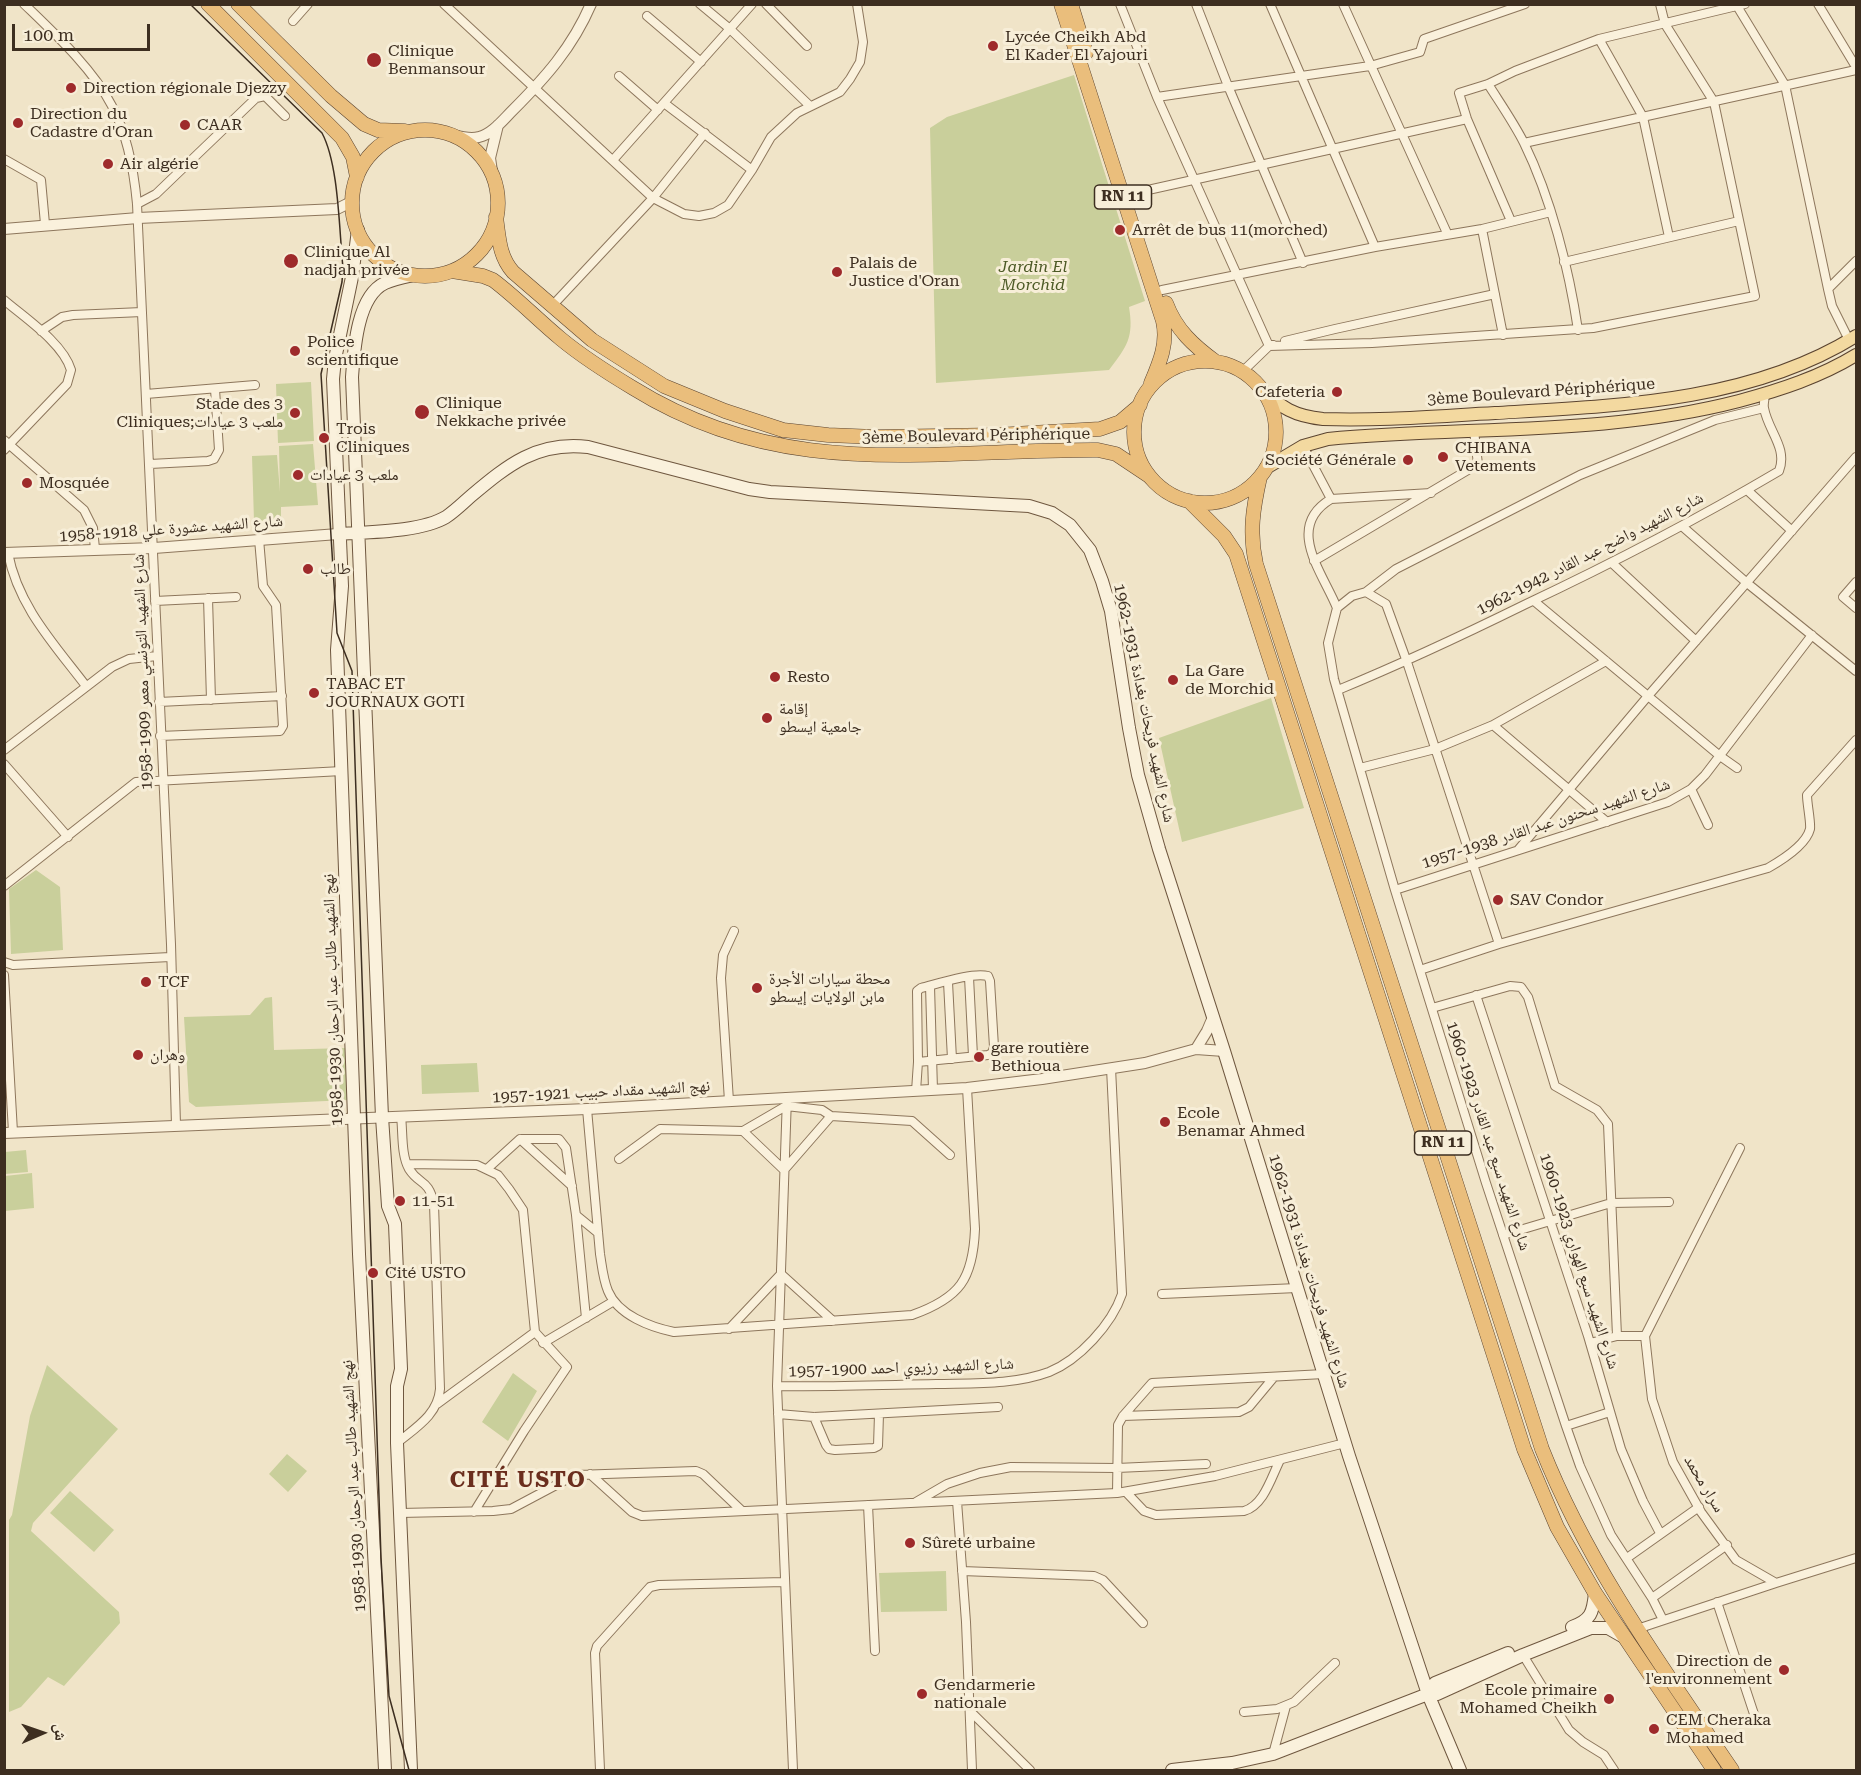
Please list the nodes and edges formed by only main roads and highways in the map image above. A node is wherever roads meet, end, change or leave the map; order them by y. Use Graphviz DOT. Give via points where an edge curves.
graph roads {
  1 [pos="208,4"];
  2 [pos="238,4"];
  3 [pos="1061,4"];
  4 [pos="1071,4"];
  5 [pos="422,130"];
  6 [pos="357,177"];
  7 [pos="496,218"];
  8 [pos="358,230"];
  9 [pos="452,271"];
  10 [pos="413,275"];
  11 [pos="1853,338"];
  12 [pos="1857,355"];
  13 [pos="1216,362"];
  14 [pos="1261,389"];
  15 [pos="1148,390"];
  16 [pos="1140,405"];
  17 [pos="1263,473"];
  18 [pos="1149,476"];
  19 [pos="1189,501"];
  20 [pos="358,533"];
  21 [pos="338,534"];
  22 [pos="1595,1593"];
  23 [pos="1622,1636"];
  24 [pos="1521,1652"];
  25 [pos="1428,1694"];
  26 [pos="385,1770"];
  27 [pos="411,1770"];
  28 [pos="1172,1770"];
  29 [pos="1460,1770"];
  30 [pos="1714,1770"];
  31 [pos="1732,1770"];
  1 -- 6 [label="highway" via="342,138 353,157"];
  2 -- 5 [label="highway" via="364,124 378,130"];
  3 -- 15 [label="highway, RN 11" via="1163,321 1164,350"];
  4 -- 13 [label="highway, RN 11" via="1173,321"];
  5 -- 6 [label="highway" via="405,133 376,149"];
  5 -- 7 [label="highway" via="460,139 480,155 493,178"];
  6 -- 8 [label="highway" via="352,201"];
  7 -- 9 [label="highway" via="476,255"];
  7 -- 16 [label="highway, 3ème Boulevard Périphérique" via="505,262 592,340 664,386 783,430 876,437 1100,429 1119,422"];
  8 -- 10 [label="highway" via="374,255"];
  8 -- 21 [label="main road, نهج الشهيد طالب عبد الرحمان 1930-1958" via="333,379"];
  9 -- 10 [label="highway"];
  9 -- 18 [label="highway, 3ème Boulevard Périphérique" via="493,280 561,339 635,390 699,421 754,440 818,452 876,456 1098,450 1116,454"];
  10 -- 20 [label="main road" via="384,283 375,290 357,332 352,377"];
  11 -- 14 [label="main road, 3ème Boulevard Périphérique" via="1809,361 1748,382 1664,400 1606,407 1323,420 1297,415"];
  12 -- 17 [label="main road, 3ème Boulevard Périphérique" via="1789,387 1716,407 1629,422 1342,437 1303,446"];
  13 -- 14 [label="highway" via="1242,372"];
  13 -- 15 [label="highway" via="1176,367"];
  14 -- 17 [label="highway" via="1276,428 1274,448"];
  15 -- 16 [label="highway"];
  16 -- 18 [label="highway" via="1134,436"];
  17 -- 19 [label="highway" via="1233,498 1211,503"];
  17 -- 31 [label="highway, RN 11" via="1251,527 1256,564 1542,1449 1572,1518 1637,1629"];
  18 -- 19 [label="highway" via="1167,492"];
  19 -- 22 [label="highway, RN 11" via="1236,554 1524,1449 1557,1527"];
  20 -- 21 [label="main road, شارع الشهيد فريحات بغدادة 1931-1962"];
  20 -- 25 [label="main road, شارع الشهيد فريحات بغدادة 1931-1962" via="427,525 446,517 520,458 572,445 731,486 770,492 1029,506 1052,513 1070,525 1090,550 1102,581 1111,611 1143,794 1159,849"];
  20 -- 27 [label="main road" via="382,1117 388,1206 395,1224 401,1369 397,1386 397,1443"];
  21 -- 26 [label="main road, نهج الشهيد طالب عبد الرحمان 1930-1958" via="342,599 337,650 353,1118"];
  22 -- 23 [label="highway, RN 11"];
  22 -- 24 [label="main road" via="1593,1610 1584,1623"];
  23 -- 24 [label="main road" via="1608,1628 1591,1628"];
  23 -- 30 [label="highway, RN 11"];
  24 -- 25 [label="main road" via="1435,1683"];
  25 -- 28 [label="main road" via="1273,1754"];
  25 -- 29 [label="main road, شارع الشهيد فريحات بغدادة 1931-1962"];
}
